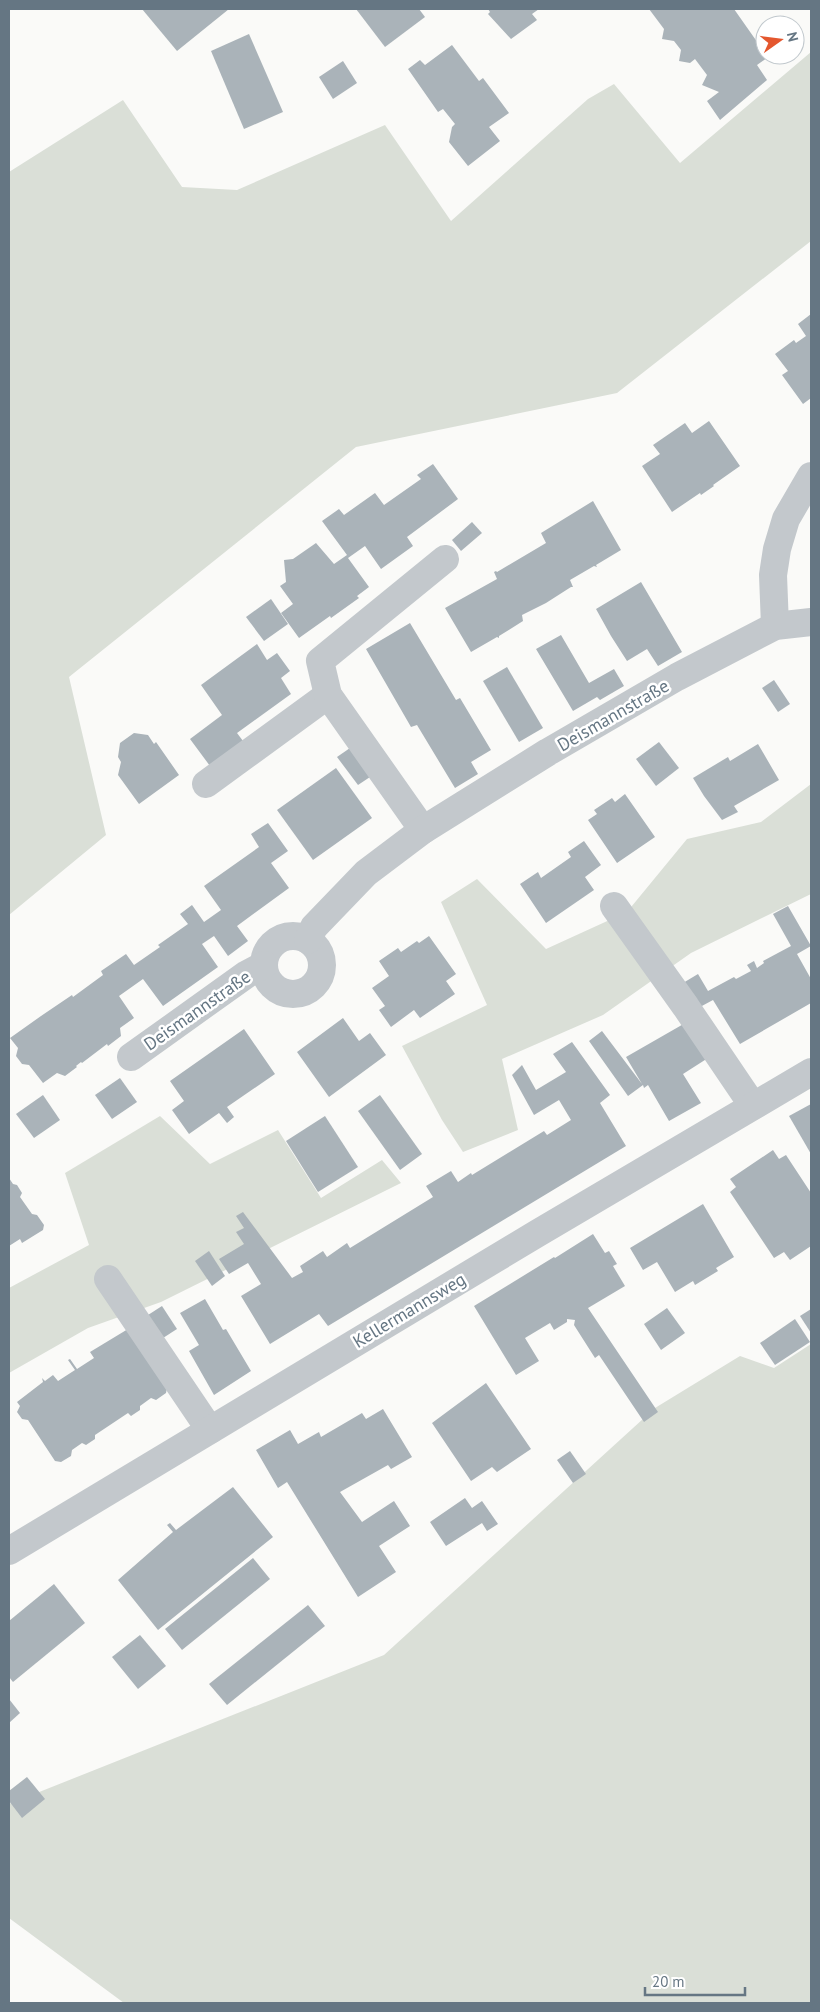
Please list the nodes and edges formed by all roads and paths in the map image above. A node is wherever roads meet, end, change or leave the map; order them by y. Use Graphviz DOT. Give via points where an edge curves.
graph roads {
  1 [pos="811,476"];
  2 [pos="445,558"];
  3 [pos="811,622"];
  4 [pos="775,626"];
  5 [pos="328,695"];
  6 [pos="206,784"];
  7 [pos="423,830"];
  8 [pos="614,906"];
  9 [pos="308,940"];
  10 [pos="264,965"];
  11 [pos="131,1057"];
  12 [pos="811,1072"];
  13 [pos="753,1106"];
  14 [pos="108,1279"];
  15 [pos="210,1430"];
  16 [pos="9,1551"];
  1 -- 4 [label="street" via="786,519 777,549 773,575"];
  2 -- 5 [label="street" via="320,661"];
  3 -- 4 [label="street, Deismannstraße"];
  4 -- 7 [label="street, Deismannstraße" via="677,677"];
  5 -- 6 [label="street"];
  5 -- 7 [label="street"];
  7 -- 9 [label="street, Deismannstraße" via="366,873 314,927"];
  8 -- 13 [label="street"];
  9 -- 10 [label="street, Deismannstraße" via="293,936 279,940 268,950"];
  9 -- 10 [label="street, Deismannstraße" via="318,950 322,965 318,980 308,990 293,994 278,990 268,980"];
  10 -- 11 [label="street, Deismannstraße"];
  12 -- 13 [label="street, Kellermannsweg"];
  13 -- 15 [label="street, Kellermannsweg"];
  14 -- 15 [label="street"];
  15 -- 16 [label="street, Kellermannsweg"];
}
